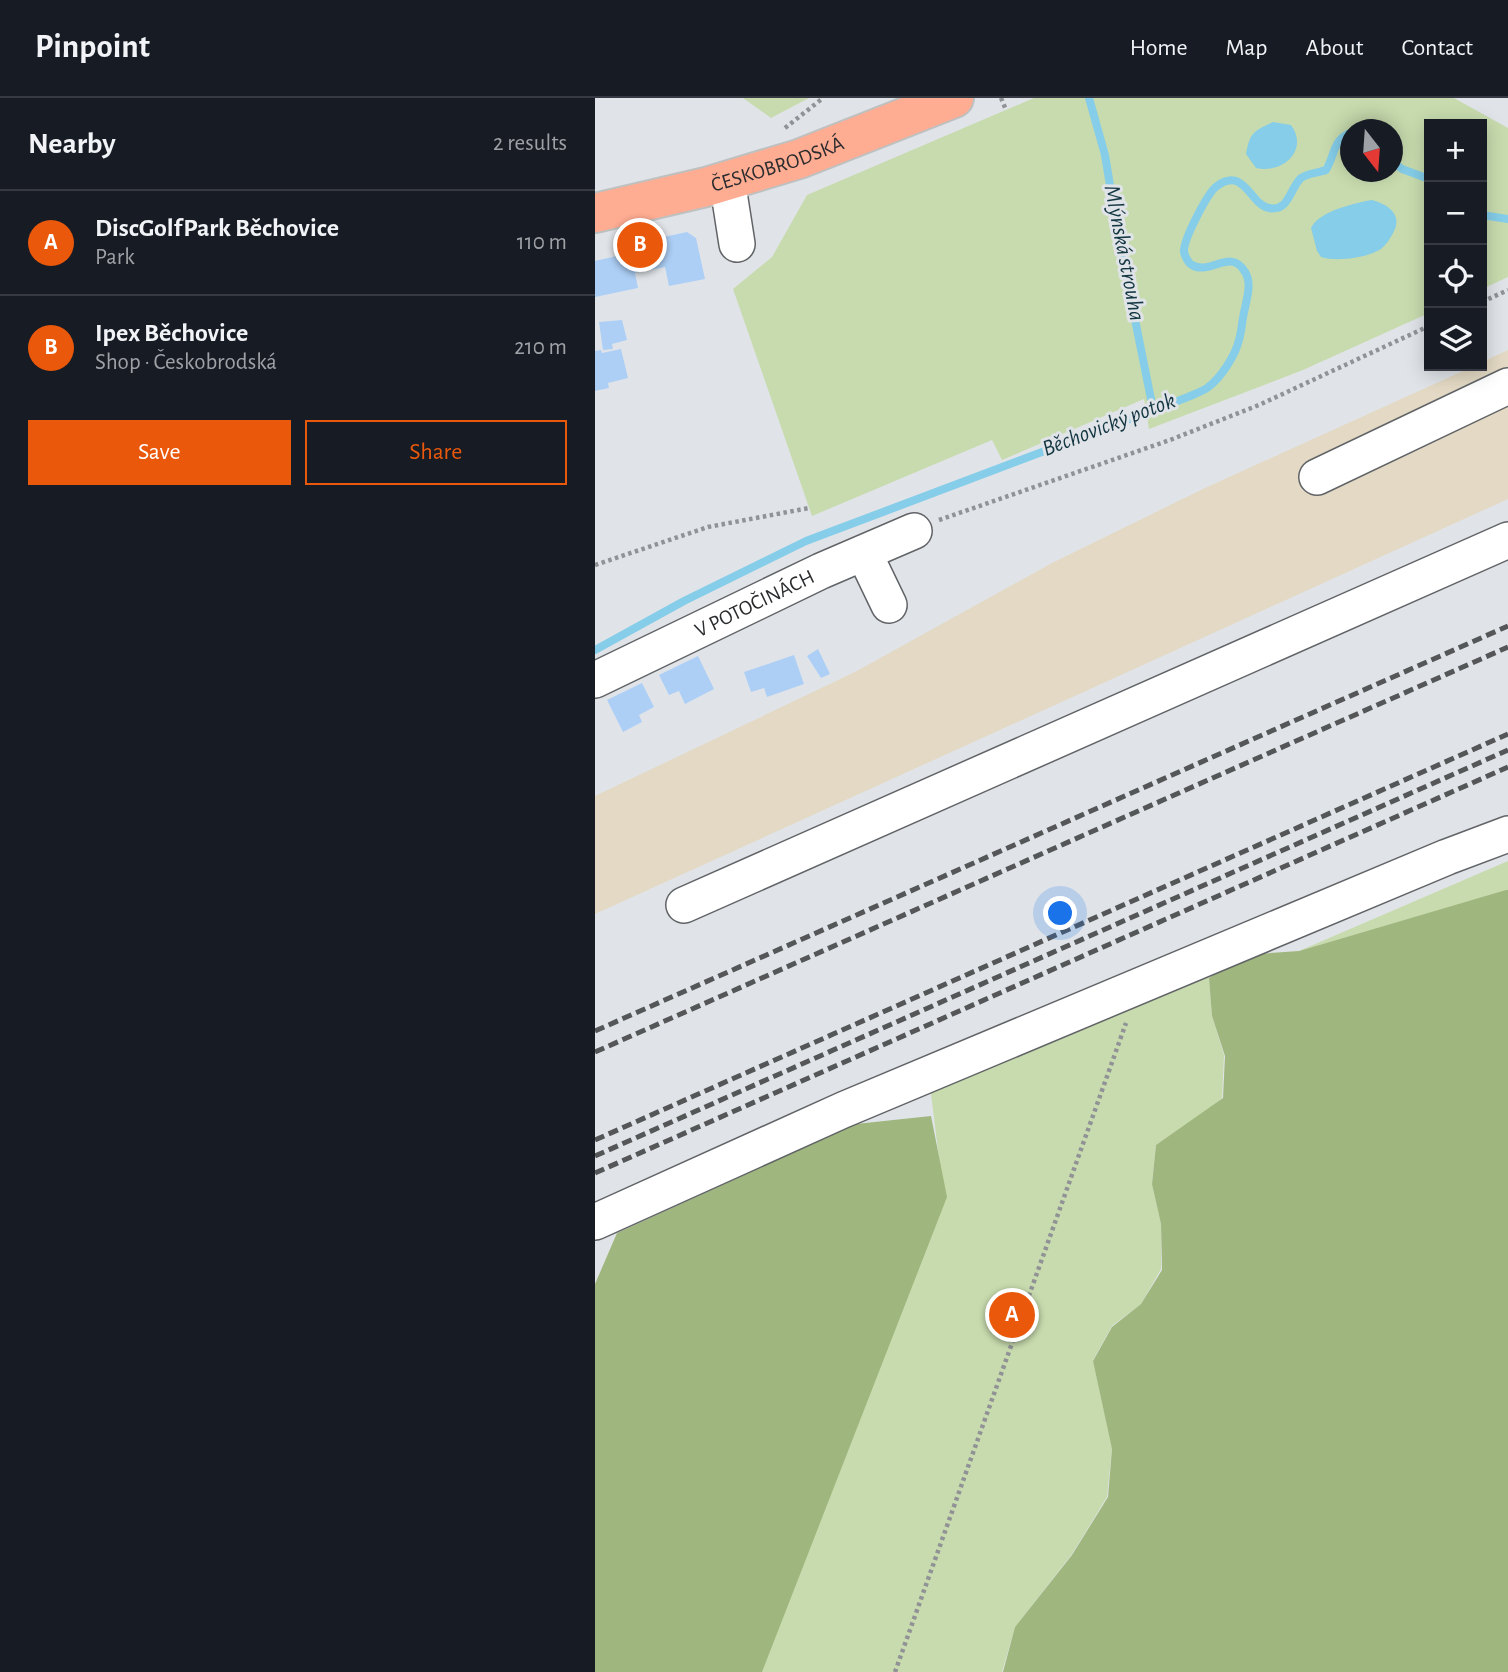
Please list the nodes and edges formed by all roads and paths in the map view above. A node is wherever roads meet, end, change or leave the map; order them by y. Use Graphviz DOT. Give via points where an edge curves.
graph roads {
  1 [pos="823,98"];
  2 [pos="954,98"];
  3 [pos="1001,98"];
  4 [pos="812,105"];
  5 [pos="1006,110"];
  6 [pos="727,180"];
  7 [pos="595,214"];
  8 [pos="737,244"];
  9 [pos="1508,290"];
  10 [pos="1487,300"];
  11 [pos="1424,328"];
  12 [pos="1508,386"];
  13 [pos="1317,477"];
  14 [pos="809,508"];
  15 [pos="915,531"];
  16 [pos="1508,540"];
  17 [pos="864,553"];
  18 [pos="595,565"];
  19 [pos="889,605"];
  20 [pos="595,680"];
  21 [pos="1508,834"];
  22 [pos="684,905"];
  23 [pos="1135,988"];
  24 [pos="595,1222"];
  25 [pos="895,1672"];
  1 -- 4 [label="path"];
  2 -- 6 [label="main road, ČESKOBRODSKÁ" via="799,159"];
  3 -- 5 [label="path"];
  6 -- 7 [label="main road, ČESKOBRODSKÁ"];
  6 -- 8 [label="street"];
  9 -- 10 [label="path"];
  11 -- 15 [label="path" via="1259,405"];
  12 -- 13 [label="street"];
  14 -- 18 [label="path" via="708,527"];
  15 -- 17 [label="street, V POTOČINÁCH"];
  16 -- 22 [label="street"];
  17 -- 19 [label="street"];
  17 -- 20 [label="street, V POTOČINÁCH"];
  21 -- 23 [label="street"];
  23 -- 24 [label="street" via="843,1110"];
  23 -- 25 [label="path"];
}
